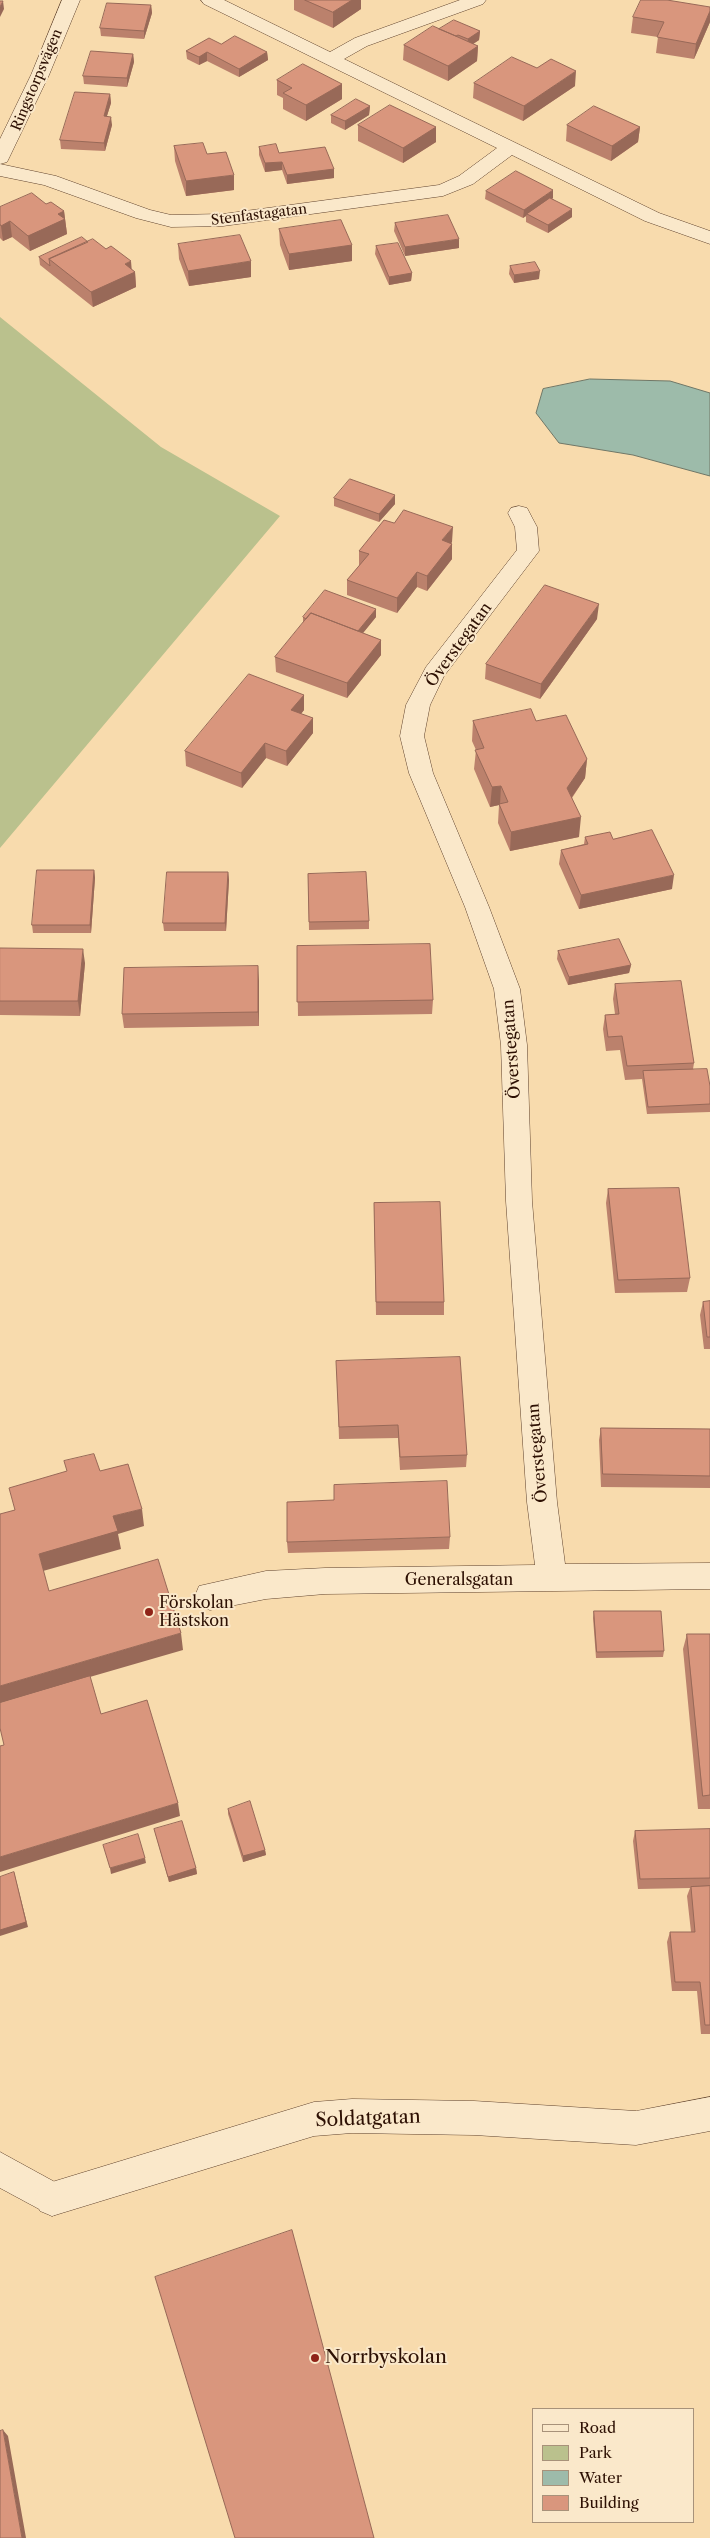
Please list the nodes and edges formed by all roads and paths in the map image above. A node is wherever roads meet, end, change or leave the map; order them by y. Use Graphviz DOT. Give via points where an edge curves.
graph roads {
  1 [pos="71,0"];
  2 [pos="210,0"];
  3 [pos="477,0"];
  4 [pos="330,59"];
  5 [pos="511,147"];
  6 [pos="0,158"];
  7 [pos="0,170"];
  8 [pos="710,238"];
  9 [pos="518,513"];
  10 [pos="710,1576"];
  11 [pos="552,1579"];
  12 [pos="210,1596"];
  13 [pos="710,2114"];
  14 [pos="0,2169"];
  1 -- 6 [label="street, Ringstorpsvägen" via="32,93"];
  2 -- 4 [label="street"];
  3 -- 4 [label="street" via="361,42"];
  4 -- 5 [label="street"];
  5 -- 7 [label="street, Stenfastagatan" via="466,180 443,190 194,222 171,221 143,214 49,180"];
  5 -- 8 [label="street" via="652,217"];
  9 -- 11 [label="street, Överstegatan" via="526,527 528,551 434,673 418,705 412,736 421,773 507,989 514,1045 519,1201 540,1473"];
  10 -- 11 [label="street, Generalsgatan"];
  11 -- 12 [label="street, Generalsgatan" via="325,1581 266,1585"];
  13 -- 14 [label="street, Soldatgatan" via="636,2128 474,2118 352,2116 314,2119 52,2199"];
}
